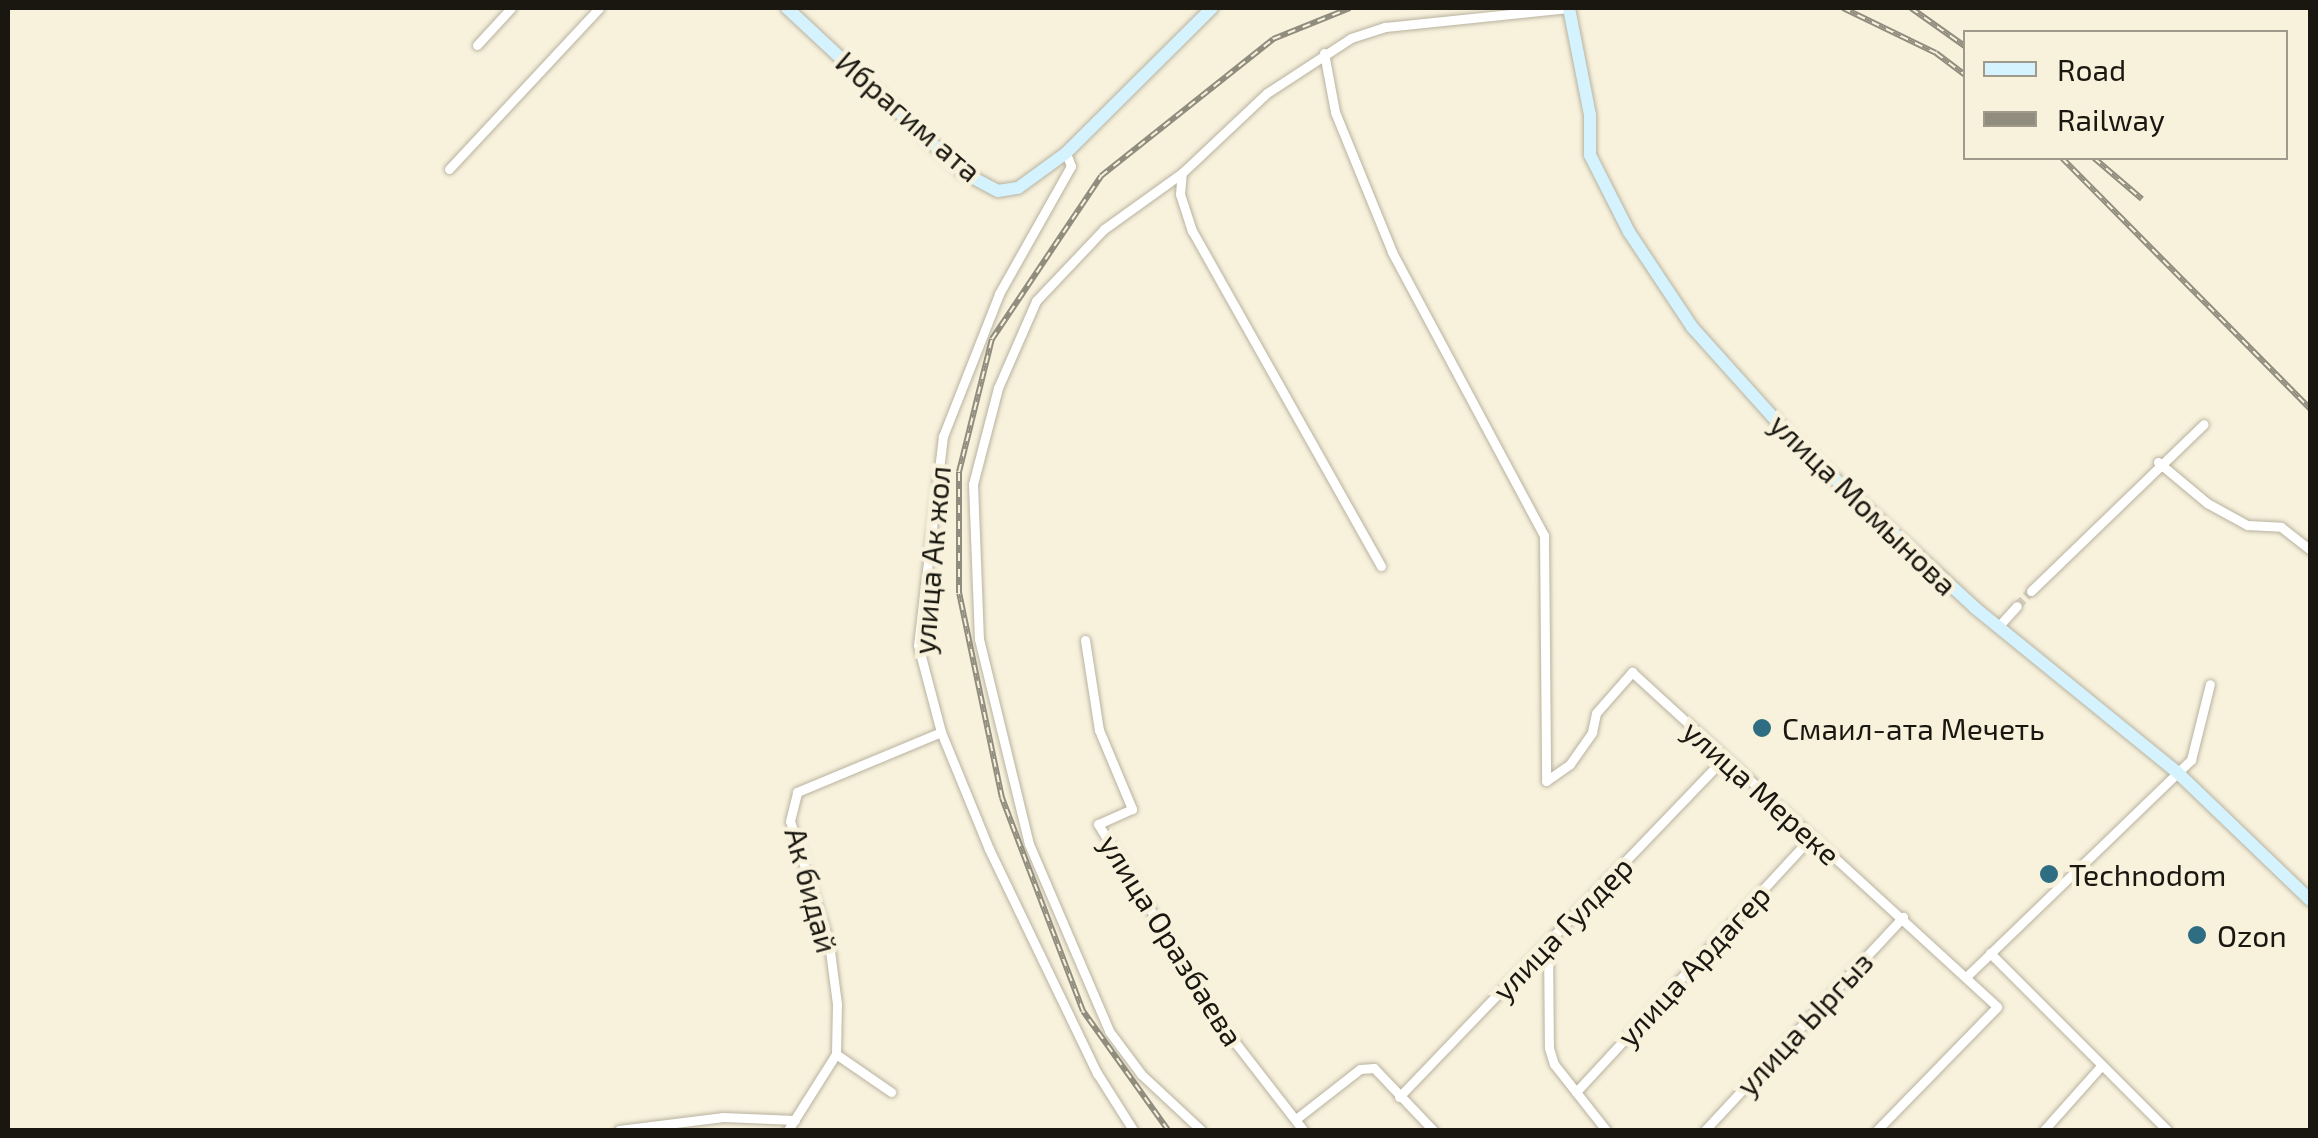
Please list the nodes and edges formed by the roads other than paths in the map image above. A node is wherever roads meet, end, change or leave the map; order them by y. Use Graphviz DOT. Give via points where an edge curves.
graph roads {
  1 [pos="511,8"];
  2 [pos="599,8"];
  3 [pos="787,8"];
  4 [pos="1212,8"];
  5 [pos="1569,8"];
  6 [pos="477,45"];
  7 [pos="1324,53"];
  8 [pos="1066,153"];
  9 [pos="449,169"];
  10 [pos="1182,173"];
  11 [pos="2204,424"];
  12 [pos="2158,462"];
  13 [pos="2310,550"];
  14 [pos="1382,566"];
  15 [pos="2031,591"];
  16 [pos="2017,606"];
  17 [pos="1998,627"];
  18 [pos="1085,640"];
  19 [pos="2210,684"];
  20 [pos="941,732"];
  21 [pos="1724,758"];
  22 [pos="2177,772"];
  23 [pos="1810,838"];
  24 [pos="2310,900"];
  25 [pos="1903,917"];
  26 [pos="1548,942"];
  27 [pos="1990,953"];
  28 [pos="1966,977"];
  29 [pos="836,1054"];
  30 [pos="2102,1065"];
  31 [pos="890,1092"];
  32 [pos="1576,1092"];
  33 [pos="1398,1097"];
  34 [pos="1296,1119"];
  35 [pos="795,1120"];
  36 [pos="620,1130"];
  37 [pos="788,1130"];
  38 [pos="1133,1130"];
  39 [pos="1201,1130"];
  40 [pos="1304,1130"];
  41 [pos="1433,1130"];
  42 [pos="1606,1130"];
  43 [pos="1706,1130"];
  44 [pos="1877,1130"];
  45 [pos="2044,1130"];
  46 [pos="2168,1130"];
  1 -- 6 [label="street"];
  2 -- 9 [label="street"];
  3 -- 8 [label="main road, Ибрагим ата" via="998,191 1018,188"];
  4 -- 8 [label="main road, Ибрагим ата"];
  5 -- 7 [label="street" via="1385,27"];
  5 -- 17 [label="main road, улица Момынова" via="1588,97 1590,155 1629,232 1692,326 1798,446"];
  7 -- 10 [label="street" via="1267,93"];
  7 -- 21 [label="street, улица Мереке" via="1335,112 1392,252 1544,536 1546,782 1570,764 1592,732 1596,713 1632,672"];
  8 -- 20 [label="street, улица Ак жол" via="1071,166 999,294 943,436 918,645"];
  10 -- 14 [label="street" via="1180,194 1192,231"];
  10 -- 39 [label="street" via="1104,229 1036,300 998,388 974,484 980,639 1029,844 1110,1031 1142,1074"];
  11 -- 12 [label="street"];
  12 -- 13 [label="street" via="2207,502 2247,525 2281,528"];
  12 -- 15 [label="street"];
  16 -- 17 [label="street"];
  17 -- 22 [label="main road, улица Момынова"];
  18 -- 34 [label="street, улица Оразбаева" via="1099,730 1132,809 1098,824 1216,1019"];
  19 -- 22 [label="street" via="2198,748"];
  20 -- 29 [label="street, Ак бидай" via="809,784 792,804 794,837 829,943"];
  20 -- 38 [label="street, улица Ак жол" via="1023,921"];
  21 -- 23 [label="street, улица Мереке"];
  21 -- 26 [label="street, улица Гулдер"];
  22 -- 24 [label="main road, улица Момынова"];
  22 -- 27 [label="street"];
  23 -- 25 [label="street, улица Мереке"];
  23 -- 32 [label="street, улица Ардагер"];
  25 -- 28 [label="street, улица Мереке"];
  25 -- 43 [label="street, улица Ыргыз"];
  26 -- 32 [label="street" via="1549,1048"];
  26 -- 33 [label="street, улица Гулдер"];
  27 -- 28 [label="street"];
  27 -- 30 [label="street"];
  28 -- 44 [label="street, улица Мереке" via="1998,1006"];
  29 -- 31 [label="street"];
  29 -- 35 [label="street"];
  30 -- 45 [label="street"];
  30 -- 46 [label="street"];
  32 -- 42 [label="street"];
  33 -- 34 [label="street" via="1374,1068 1360,1069"];
  33 -- 41 [label="street"];
  34 -- 40 [label="street, улица Оразбаева"];
  35 -- 36 [label="street" via="723,1117"];
  35 -- 37 [label="street"];
}
